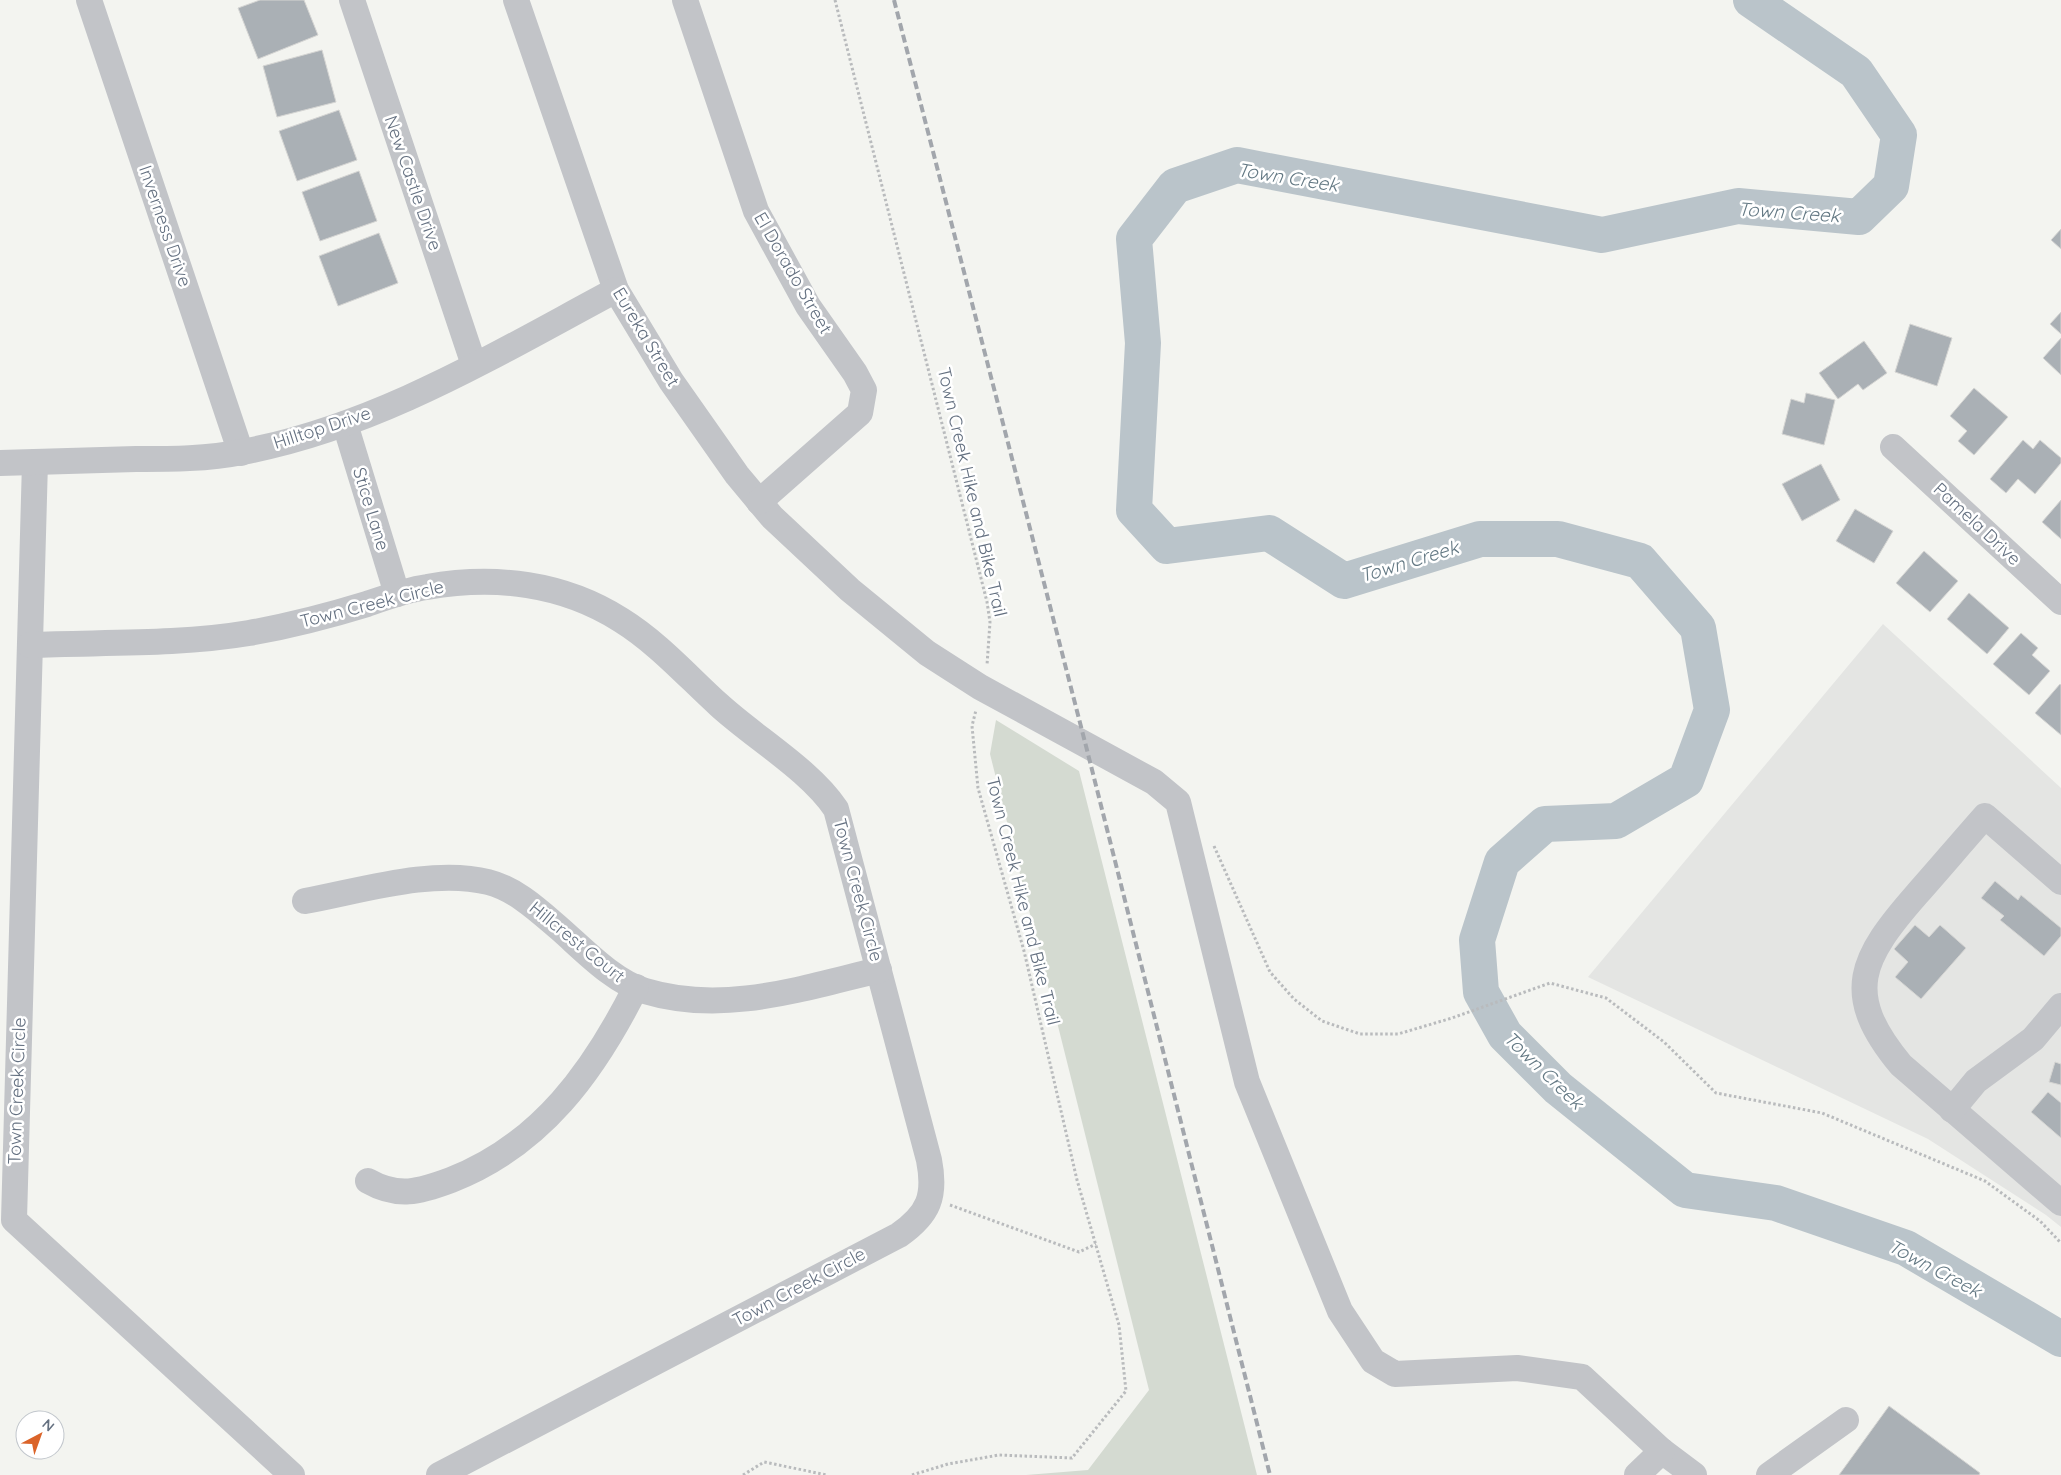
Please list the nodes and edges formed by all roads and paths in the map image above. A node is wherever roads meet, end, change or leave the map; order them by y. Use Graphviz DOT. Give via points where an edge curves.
graph roads {
  1 [pos="89,0"];
  2 [pos="352,0"];
  3 [pos="516,0"];
  4 [pos="685,0"];
  5 [pos="835,0"];
  6 [pos="616,290"];
  7 [pos="474,365"];
  8 [pos="345,424"];
  9 [pos="1893,447"];
  10 [pos="241,453"];
  11 [pos="35,462"];
  12 [pos="0,463"];
  13 [pos="759,502"];
  14 [pos="397,594"];
  15 [pos="2061,602"];
  16 [pos="30,645"];
  17 [pos="980,687"];
  18 [pos="1214,845"];
  19 [pos="2061,882"];
  20 [pos="305,901"];
  21 [pos="879,970"];
  22 [pos="636,987"];
  23 [pos="2061,1006"];
  24 [pos="1952,1110"];
  25 [pos="368,1181"];
  26 [pos="931,1198"];
  27 [pos="2061,1203"];
  28 [pos="1096,1244"];
  29 [pos="2061,1244"];
  30 [pos="1846,1420"];
  31 [pos="1662,1451"];
  32 [pos="292,1475"];
  33 [pos="439,1475"];
  34 [pos="743,1475"];
  35 [pos="827,1475"];
  36 [pos="912,1475"];
  37 [pos="1637,1475"];
  38 [pos="1694,1475"];
  39 [pos="1769,1475"];
  1 -- 10 [label="street, Inverness Drive"];
  2 -- 7 [label="street, New Castle Drive"];
  3 -- 6 [label="street, Eureka Street"];
  4 -- 13 [label="street, El Dorado Street" via="756,211 808,306 864,390 860,413"];
  5 -- 17 [label="path, Town Creek Hike and Bike Trail" via="987,602 990,622 988,664"];
  6 -- 7 [label="street, Hilltop Drive"];
  6 -- 13 [label="street, Eureka Street" via="671,380"];
  7 -- 8 [label="street, Hilltop Drive" via="422,393"];
  8 -- 10 [label="street, Hilltop Drive"];
  8 -- 14 [label="street, Stice Lane"];
  9 -- 15 [label="street, Pamela Drive"];
  10 -- 11 [label="street, Hilltop Drive"];
  11 -- 12 [label="street, Hilltop Drive"];
  11 -- 16 [label="street, Town Creek Circle"];
  13 -- 17 [label="street, Eureka Street" via="878,613 927,653"];
  14 -- 16 [label="street, Town Creek Circle" via="247,633 161,641"];
  14 -- 21 [label="street, Town Creek Circle" via="458,582 526,583 588,602 649,640 720,706 829,798 842,826"];
  16 -- 32 [label="street, Town Creek Circle" via="14,1220"];
  17 -- 28 [label="path, Town Creek Hike and Bike Trail" via="972,726 978,788 1024,951 1077,1180"];
  17 -- 31 [label="street, Eureka Street" via="1154,782 1178,802 1247,1082 1340,1310 1373,1361 1395,1374 1517,1368 1582,1377"];
  18 -- 29 [label="path" via="1270,972 1294,999 1322,1021 1360,1034 1398,1034 1550,983 1606,998 1664,1042 1716,1092 1822,1113 1985,1181 2040,1221"];
  19 -- 24 [label="street" via="1985,816 1886,930 1874,949 1866,970 1870,1020 1884,1045 1901,1065"];
  20 -- 22 [label="street, Hillcrest Court" via="410,881 467,879 489,882 513,892 607,970"];
  21 -- 22 [label="street, Hillcrest Court" via="762,997 728,1001 688,1000"];
  21 -- 26 [label="street, Town Creek Circle" via="932,1176"];
  22 -- 25 [label="street" via="610,1037 583,1078 541,1125 519,1144 470,1173 415,1191 388,1191"];
  23 -- 24 [label="street" via="2033,1039 1976,1081"];
  24 -- 27 [label="street"];
  26 -- 28 [label="path" via="1079,1252"];
  26 -- 33 [label="street, Town Creek Circle" via="923,1214 899,1234"];
  28 -- 36 [label="path, Town Creek Hike and Bike Trail" via="1119,1325 1126,1391 1072,1458 999,1455 948,1464"];
  30 -- 39 [label="street"];
  31 -- 37 [label="street"];
  31 -- 38 [label="street, Eureka Street"];
  34 -- 35 [label="path" via="764,1462"];
}
